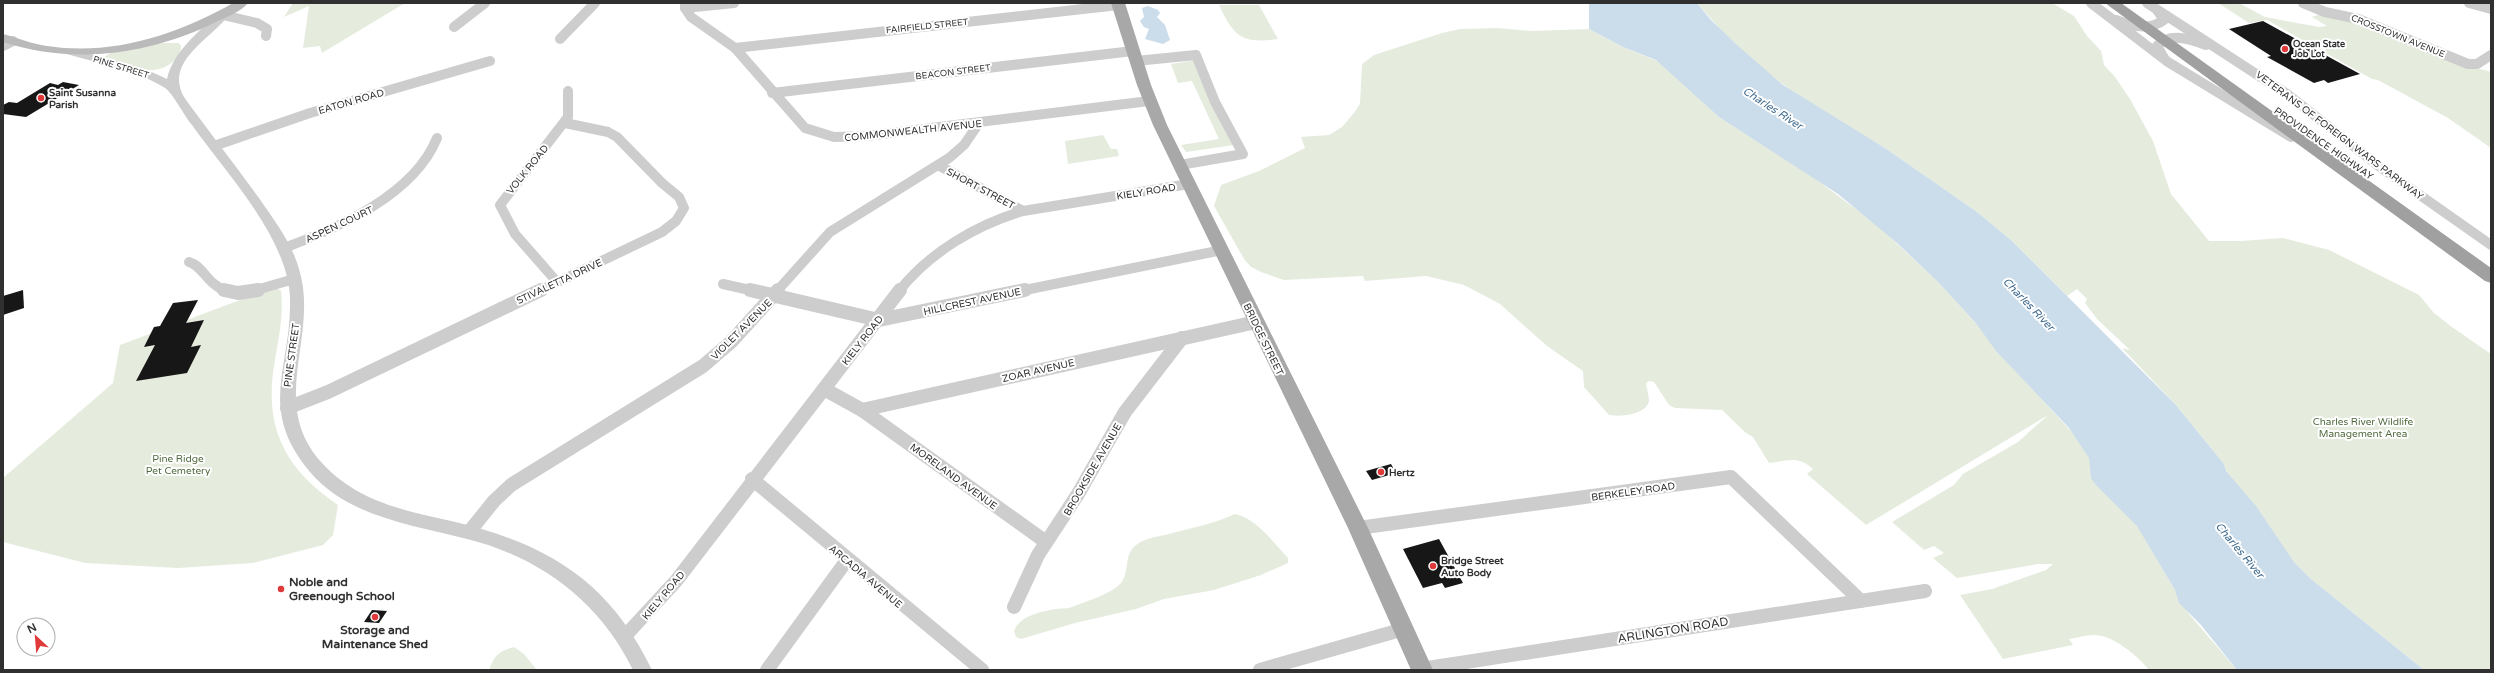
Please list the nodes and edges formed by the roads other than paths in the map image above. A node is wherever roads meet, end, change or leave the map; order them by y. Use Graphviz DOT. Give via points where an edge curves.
graph roads {
  1 [pos="242,3"];
  2 [pos="485,3"];
  3 [pos="595,3"];
  4 [pos="734,3"];
  5 [pos="2091,3"];
  6 [pos="2126,3"];
  7 [pos="2303,3"];
  8 [pos="2469,3"];
  9 [pos="1119,4"];
  10 [pos="2149,4"];
  11 [pos="685,6"];
  12 [pos="2106,7"];
  13 [pos="2491,9"];
  14 [pos="223,15"];
  15 [pos="2151,26"];
  16 [pos="454,27"];
  17 [pos="192,29"];
  18 [pos="266,36"];
  19 [pos="560,39"];
  20 [pos="2170,39"];
  21 [pos="6,42"];
  22 [pos="735,48"];
  23 [pos="68,51"];
  24 [pos="186,53"];
  25 [pos="2491,55"];
  26 [pos="1135,56"];
  27 [pos="2233,57"];
  28 [pos="490,61"];
  29 [pos="2168,62"];
  30 [pos="173,87"];
  31 [pos="568,91"];
  32 [pos="772,93"];
  33 [pos="1149,101"];
  34 [pos="565,123"];
  35 [pos="979,123"];
  36 [pos="437,138"];
  37 [pos="214,146"];
  38 [pos="2325,157"];
  39 [pos="938,165"];
  40 [pos="1180,165"];
  41 [pos="1189,184"];
  42 [pos="1023,211"];
  43 [pos="2491,245"];
  44 [pos="284,248"];
  45 [pos="1222,250"];
  46 [pos="2491,261"];
  47 [pos="189,262"];
  48 [pos="2491,277"];
  49 [pos="294,279"];
  50 [pos="557,282"];
  51 [pos="723,284"];
  52 [pos="773,296"];
  53 [pos="879,320"];
  54 [pos="1256,322"];
  55 [pos="1182,338"];
  56 [pos="824,389"];
  57 [pos="287,408"];
  58 [pos="862,410"];
  59 [pos="752,479"];
  60 [pos="1358,528"];
  61 [pos="469,532"];
  62 [pos="1046,542"];
  63 [pos="846,560"];
  64 [pos="1925,591"];
  65 [pos="1861,601"];
  66 [pos="1014,607"];
  67 [pos="1404,628"];
  68 [pos="625,636"];
  69 [pos="1422,669"];
  70 [pos="643,670"];
  71 [pos="767,670"];
  72 [pos="982,670"];
  73 [pos="1260,670"];
  1 -- 14 [label="main road"];
  2 -- 16 [label="street"];
  3 -- 19 [label="street"];
  4 -- 11 [label="street"];
  5 -- 12 [label="street"];
  6 -- 15 [label="highway"];
  7 -- 25 [label="street, CROSSTOWN AVENUE" via="2325,12 2358,19 2468,64 2477,64"];
  8 -- 13 [label="street"];
  9 -- 22 [label="street, FAIRFIELD STREET"];
  9 -- 26 [label="main road, BRIDGE STREET"];
  10 -- 15 [label="street" via="2164,17 2164,20"];
  10 -- 27 [label="street, VETERANS OF FOREIGN WARS PARKWAY"];
  11 -- 22 [label="street, COMMONWEALTH AVENUE" via="691,17"];
  12 -- 15 [label="highway"];
  12 -- 29 [label="street"];
  14 -- 17 [label="main road"];
  14 -- 18 [label="street" via="261,24 267,29"];
  14 -- 24 [label="street"];
  15 -- 20 [label="highway"];
  17 -- 23 [label="main road" via="136,45"];
  17 -- 24 [label="street"];
  20 -- 27 [label="street" via="2201,43"];
  20 -- 29 [label="street" via="2159,42 2157,50"];
  20 -- 38 [label="highway, PROVIDENCE HIGHWAY"];
  20 -- 46 [label="highway, PROVIDENCE HIGHWAY"];
  21 -- 23 [label="main road"];
  22 -- 32 [label="street, COMMONWEALTH AVENUE"];
  23 -- 30 [label="street, PINE STREET" via="136,70"];
  24 -- 30 [label="street" via="174,76"];
  26 -- 32 [label="street, BEACON STREET"];
  26 -- 33 [label="main road, BRIDGE STREET"];
  26 -- 40 [label="street, BEACON STREET" via="1196,55 1215,102 1243,154"];
  27 -- 43 [label="street, VETERANS OF FOREIGN WARS PARKWAY" via="2287,94 2380,167"];
  28 -- 37 [label="street, EATON ROAD" via="310,113"];
  29 -- 38 [label="street"];
  30 -- 37 [label="street, PINE STREET"];
  31 -- 34 [label="street, VOLK ROAD" via="569,112"];
  32 -- 35 [label="street, COMMONWEALTH AVENUE" via="805,128 834,137 866,136"];
  33 -- 35 [label="street, COMMONWEALTH AVENUE"];
  33 -- 40 [label="main road, BRIDGE STREET"];
  34 -- 50 [label="street, VOLK ROAD" via="500,205 501,212 520,240"];
  34 -- 50 [label="street, STIVALETTA DRIVE" via="602,130 617,137 679,197 684,208 672,227"];
  35 -- 39 [label="street, VIOLET AVENUE" via="964,145"];
  36 -- 44 [label="street, ASPEN COURT" via="423,162 383,202 328,230"];
  37 -- 44 [label="street, PINE STREET"];
  38 -- 48 [label="highway, PROVIDENCE HIGHWAY"];
  39 -- 42 [label="street, SHORT STREET"];
  39 -- 52 [label="street, VIOLET AVENUE" via="830,232"];
  40 -- 41 [label="main road, BRIDGE STREET"];
  41 -- 42 [label="street, KIELY ROAD"];
  41 -- 45 [label="main road, BRIDGE STREET"];
  42 -- 53 [label="street, KIELY ROAD" via="985,224 926,263 905,284"];
  44 -- 49 [label="street, PINE STREET"];
  45 -- 53 [label="street, HILLCREST AVENUE"];
  45 -- 54 [label="main road, BRIDGE STREET"];
  47 -- 49 [label="street" via="199,266 209,281 226,292 246,292"];
  49 -- 57 [label="street, PINE STREET" via="296,320 287,373"];
  50 -- 57 [label="street, STIVALETTA DRIVE" via="328,392"];
  51 -- 52 [label="street, HILLCREST AVENUE"];
  52 -- 53 [label="street, HILLCREST AVENUE"];
  52 -- 61 [label="street, VIOLET AVENUE" via="718,354 686,377 511,485 494,501"];
  53 -- 56 [label="street, KIELY ROAD"];
  54 -- 55 [label="street, ZOAR AVENUE"];
  54 -- 60 [label="main road, BRIDGE STREET"];
  55 -- 58 [label="street, ZOAR AVENUE"];
  55 -- 62 [label="street, BROOKSIDE AVENUE" via="1125,412 1078,494"];
  56 -- 58 [label="street"];
  56 -- 59 [label="street, KIELY ROAD"];
  57 -- 61 [label="street, PINE STREET" via="293,431 306,454 322,474 343,490 365,504 390,514"];
  58 -- 62 [label="street, MORELAND AVENUE"];
  59 -- 63 [label="street, ARCADIA AVENUE"];
  59 -- 68 [label="street, KIELY ROAD" via="676,581"];
  60 -- 65 [label="street, BERKELEY ROAD" via="1731,477"];
  60 -- 67 [label="main road, BRIDGE STREET"];
  61 -- 68 [label="street, PINE STREET" via="523,550 566,575 604,607"];
  62 -- 66 [label="street, BROOKSIDE AVENUE"];
  63 -- 71 [label="street"];
  63 -- 72 [label="street, ARCADIA AVENUE"];
  64 -- 65 [label="street, ARLINGTON ROAD"];
  65 -- 69 [label="street, ARLINGTON ROAD"];
  67 -- 69 [label="main road, BRIDGE STREET"];
  67 -- 73 [label="street"];
  68 -- 70 [label="street, PINE STREET"];
}
